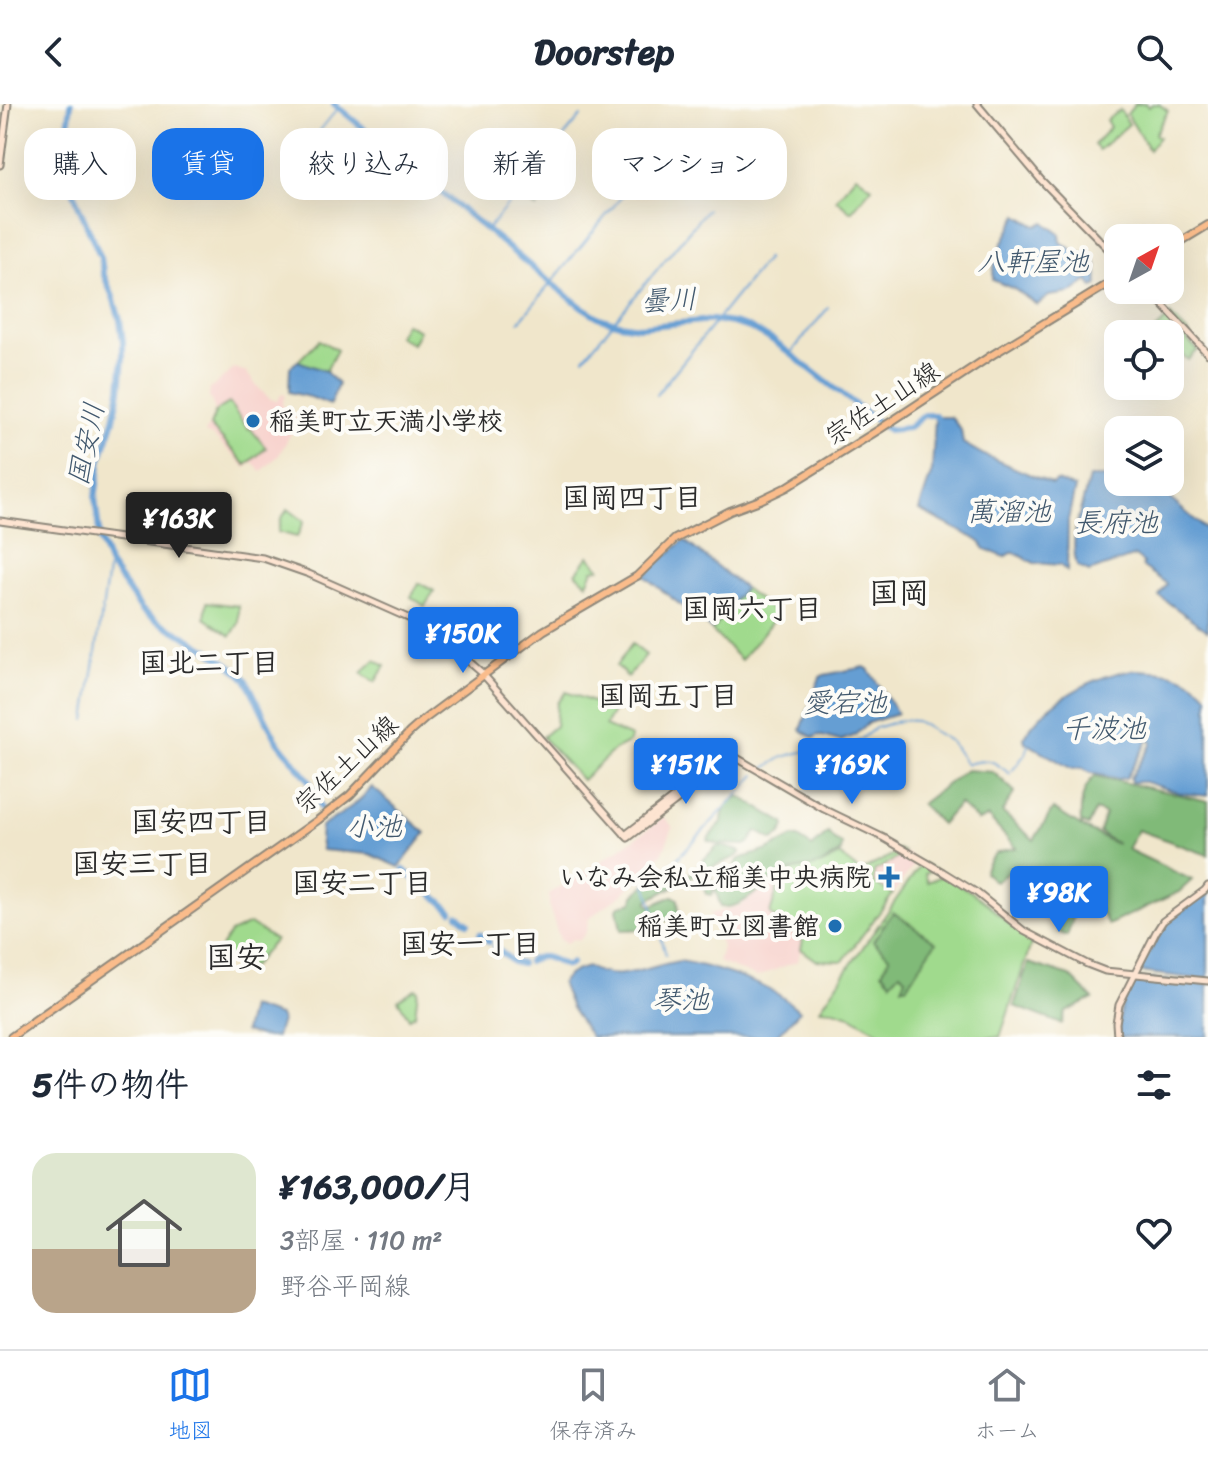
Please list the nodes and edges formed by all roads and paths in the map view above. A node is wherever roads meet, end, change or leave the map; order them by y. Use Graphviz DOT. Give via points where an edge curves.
graph roads {
  1 [pos="8,104"];
  2 [pos="977,104"];
  3 [pos="0,165"];
  4 [pos="1208,225"];
  5 [pos="1184,240"];
  6 [pos="1104,245"];
  7 [pos="1104,287"];
  8 [pos="1162,304"];
  9 [pos="1208,354"];
  10 [pos="0,521"];
  11 [pos="484,677"];
  12 [pos="1208,886"];
  13 [pos="1134,975"];
  14 [pos="1208,981"];
  15 [pos="11,1037"];
  16 [pos="1117,1037"];
  1 -- 3 [label="main road"];
  2 -- 6 [label="main road"];
  4 -- 5 [label="main road"];
  7 -- 11 [label="main road, 宗佐土山線" via="774,494 675,539 637,576 543,631"];
  8 -- 9 [label="main road"];
  10 -- 11 [label="main road" via="288,565 417,622"];
  11 -- 13 [label="main road" via="626,836 732,756 951,876 1034,937 1105,971"];
  11 -- 15 [label="main road, 宗佐土山線" via="426,718 318,820"];
  12 -- 13 [label="main road" via="1163,921"];
  13 -- 14 [label="main road"];
  13 -- 16 [label="main road" via="1119,1005"];
}
